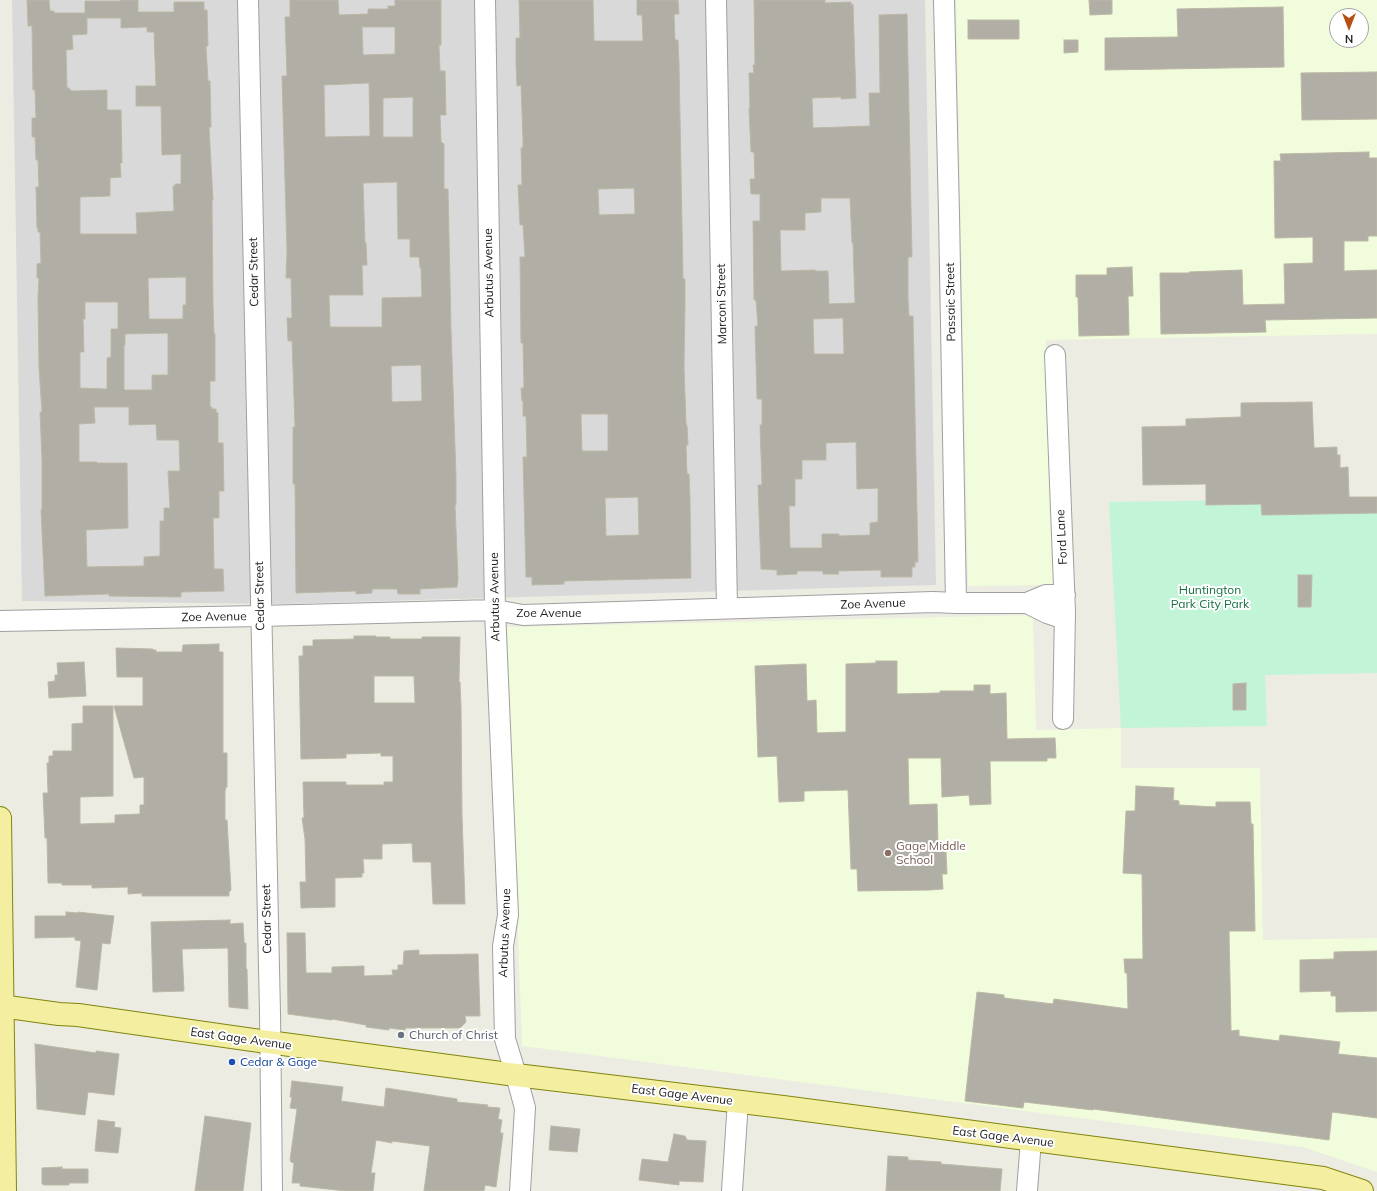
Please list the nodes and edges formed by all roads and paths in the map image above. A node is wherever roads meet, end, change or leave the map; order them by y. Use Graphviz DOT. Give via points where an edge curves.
graph roads {
  1 [pos="248,0"];
  2 [pos="484,0"];
  3 [pos="716,0"];
  4 [pos="944,0"];
  5 [pos="1055,355"];
  6 [pos="1065,595"];
  7 [pos="956,604"];
  8 [pos="1027,604"];
  9 [pos="727,608"];
  10 [pos="495,610"];
  11 [pos="260,616"];
  12 [pos="1065,619"];
  13 [pos="0,621"];
  14 [pos="1063,719"];
  15 [pos="0,818"];
  16 [pos="1,1006"];
  17 [pos="270,1042"];
  18 [pos="516,1075"];
  19 [pos="738,1101"];
  20 [pos="1031,1140"];
  21 [pos="1322,1184"];
  22 [pos="5,1191"];
  23 [pos="272,1191"];
  24 [pos="520,1191"];
  25 [pos="732,1191"];
  26 [pos="1027,1191"];
  27 [pos="1362,1191"];
  1 -- 11 [label="street, Cedar Street"];
  2 -- 10 [label="street, Arbutus Avenue"];
  3 -- 9 [label="street, Marconi Street"];
  4 -- 7 [label="street, Passaic Street"];
  5 -- 6 [label="street, Ford Lane"];
  6 -- 8 [label="street, Zoe Avenue" via="1046,596"];
  6 -- 12 [label="street, Ford Lane"];
  7 -- 8 [label="street, Zoe Avenue"];
  7 -- 9 [label="street, Zoe Avenue" via="933,602"];
  8 -- 12 [label="street, Zoe Avenue"];
  9 -- 10 [label="street, Zoe Avenue" via="522,615"];
  10 -- 11 [label="street, Zoe Avenue"];
  10 -- 18 [label="street, Arbutus Avenue" via="508,915 503,946 505,1039"];
  11 -- 13 [label="street, Zoe Avenue"];
  11 -- 17 [label="street, Cedar Street"];
  12 -- 14 [label="street, Ford Lane"];
  15 -- 16 [label="main road"];
  16 -- 17 [label="main road, East Gage Avenue"];
  16 -- 22 [label="main road"];
  17 -- 18 [label="main road, East Gage Avenue"];
  17 -- 23 [label="street, Cedar Street"];
  18 -- 19 [label="main road, East Gage Avenue"];
  18 -- 24 [label="street, Arbutus Avenue" via="525,1108"];
  19 -- 20 [label="main road, East Gage Avenue"];
  19 -- 25 [label="street"];
  20 -- 21 [label="main road, East Gage Avenue"];
  20 -- 26 [label="street"];
  21 -- 27 [label="main road, East Gage Avenue"];
}
